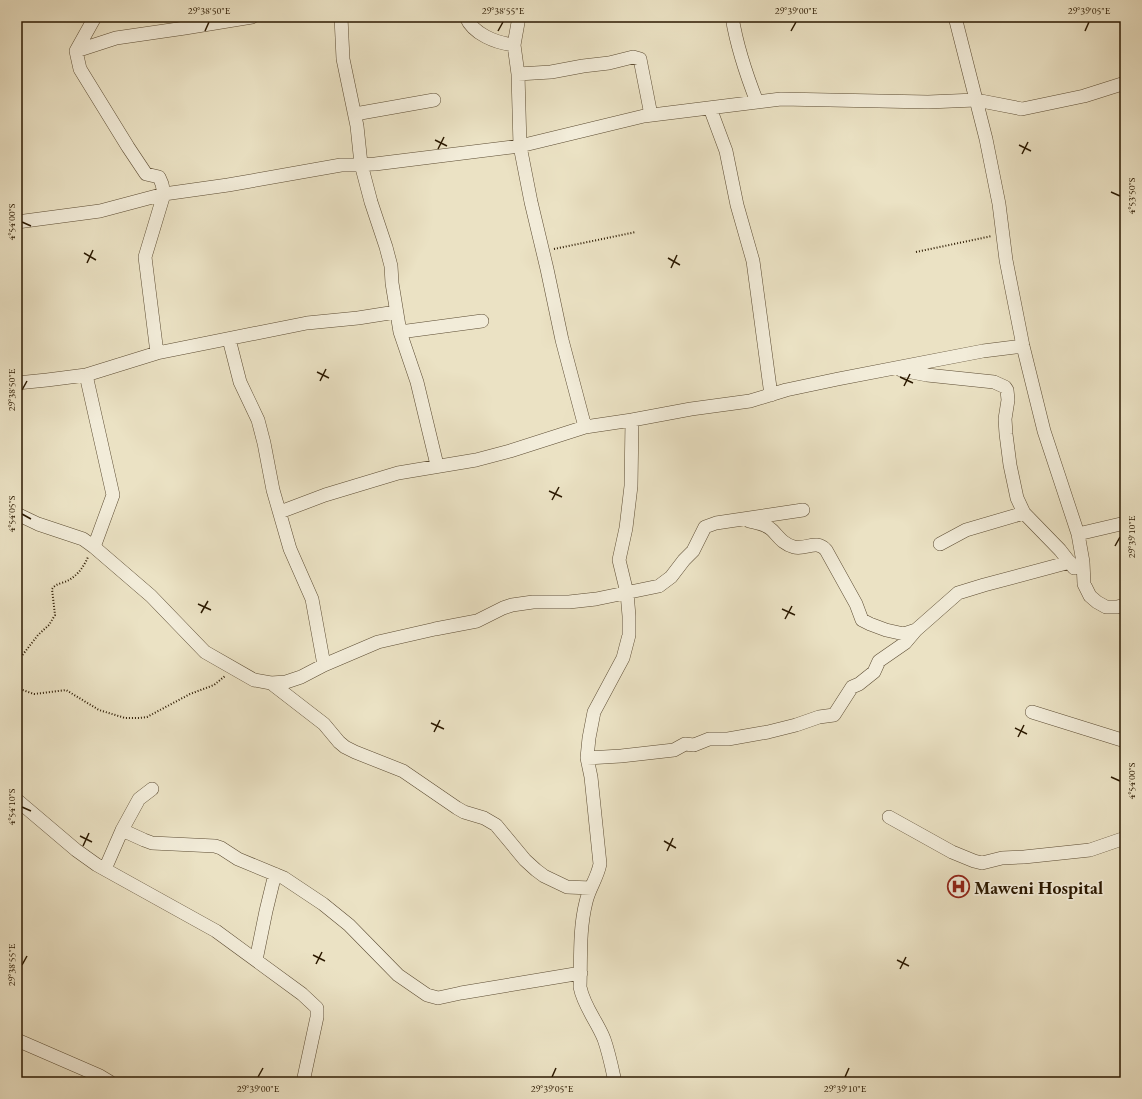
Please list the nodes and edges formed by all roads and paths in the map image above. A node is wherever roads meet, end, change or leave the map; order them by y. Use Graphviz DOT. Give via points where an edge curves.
graph roads {
  1 [pos="95,17"];
  2 [pos="252,17"];
  3 [pos="341,17"];
  4 [pos="466,17"];
  5 [pos="519,17"];
  6 [pos="732,17"];
  7 [pos="955,17"];
  8 [pos="514,45"];
  9 [pos="76,51"];
  10 [pos="518,74"];
  11 [pos="1125,83"];
  12 [pos="434,100"];
  13 [pos="976,100"];
  14 [pos="757,102"];
  15 [pos="710,108"];
  16 [pos="355,114"];
  17 [pos="651,115"];
  18 [pos="520,146"];
  19 [pos="361,164"];
  20 [pos="164,194"];
  21 [pos="17,222"];
  22 [pos="636,232"];
  23 [pos="1003,235"];
  24 [pos="543,251"];
  25 [pos="916,252"];
  26 [pos="396,312"];
  27 [pos="482,321"];
  28 [pos="400,332"];
  29 [pos="230,339"];
  30 [pos="1023,346"];
  31 [pos="157,353"];
  32 [pos="894,368"];
  33 [pos="86,375"];
  34 [pos="17,383"];
  35 [pos="771,395"];
  36 [pos="632,420"];
  37 [pos="585,427"];
  38 [pos="437,465"];
  39 [pos="803,510"];
  40 [pos="280,512"];
  41 [pos="17,514"];
  42 [pos="1024,514"];
  43 [pos="744,519"];
  44 [pos="1125,523"];
  45 [pos="1078,534"];
  46 [pos="940,544"];
  47 [pos="94,546"];
  48 [pos="1070,562"];
  49 [pos="1084,584"];
  50 [pos="626,593"];
  51 [pos="1125,605"];
  52 [pos="916,630"];
  53 [pos="17,662"];
  54 [pos="324,665"];
  55 [pos="233,668"];
  56 [pos="271,683"];
  57 [pos="17,688"];
  58 [pos="1032,712"];
  59 [pos="1125,741"];
  60 [pos="587,758"];
  61 [pos="152,789"];
  62 [pos="17,800"];
  63 [pos="889,817"];
  64 [pos="122,830"];
  65 [pos="1125,838"];
  66 [pos="106,869"];
  67 [pos="275,874"];
  68 [pos="591,888"];
  69 [pos="256,960"];
  70 [pos="580,973"];
  71 [pos="17,1040"];
  72 [pos="110,1082"];
  73 [pos="303,1082"];
  74 [pos="615,1082"];
  1 -- 9 [label="street"];
  2 -- 9 [label="street" via="116,38"];
  3 -- 16 [label="street" via="343,59"];
  4 -- 8 [label="street" via="470,26 480,33"];
  5 -- 8 [label="street"];
  6 -- 14 [label="street" via="736,42"];
  7 -- 13 [label="street"];
  8 -- 10 [label="street"];
  9 -- 20 [label="street" via="80,69 128,147 146,174 159,177"];
  10 -- 17 [label="street" via="552,72 636,57 640,59"];
  10 -- 18 [label="street"];
  11 -- 13 [label="street" via="1084,96 1022,109"];
  12 -- 16 [label="street"];
  13 -- 14 [label="street" via="928,102 782,99"];
  13 -- 23 [label="street" via="986,139"];
  14 -- 15 [label="street"];
  15 -- 17 [label="street"];
  15 -- 35 [label="street" via="726,151 737,205 753,261"];
  16 -- 19 [label="street"];
  17 -- 18 [label="street"];
  18 -- 19 [label="street"];
  18 -- 24 [label="street"];
  19 -- 20 [label="street" via="341,165"];
  19 -- 26 [label="street" via="391,266"];
  20 -- 21 [label="street" via="100,211"];
  20 -- 31 [label="street" via="145,257"];
  22 -- 24 [label="path"];
  23 -- 25 [label="path"];
  23 -- 30 [label="street"];
  24 -- 37 [label="street" via="562,340"];
  26 -- 28 [label="street"];
  26 -- 29 [label="street" via="307,323"];
  27 -- 28 [label="street"];
  28 -- 38 [label="street" via="417,382"];
  29 -- 31 [label="street"];
  29 -- 40 [label="street" via="240,382 258,420"];
  30 -- 32 [label="street"];
  30 -- 45 [label="street" via="1044,431"];
  31 -- 33 [label="street"];
  32 -- 35 [label="street"];
  32 -- 42 [label="street" via="927,375 994,382 1005,387 1008,400 1005,419 1010,465 1017,498"];
  33 -- 34 [label="street"];
  33 -- 47 [label="street" via="113,495"];
  35 -- 36 [label="street" via="750,401"];
  36 -- 37 [label="street"];
  36 -- 50 [label="street" via="631,486 619,560"];
  37 -- 38 [label="street" via="476,460"];
  38 -- 40 [label="street" via="398,473 325,495"];
  39 -- 43 [label="street"];
  40 -- 54 [label="street" via="290,549 312,599"];
  41 -- 47 [label="street" via="38,524 83,538"];
  42 -- 46 [label="street" via="966,530"];
  42 -- 48 [label="street" via="1046,534"];
  43 -- 50 [label="street" via="705,527 696,546 671,577 659,586"];
  43 -- 52 [label="street" via="764,525 788,545 796,548 822,546 856,604 862,620 904,634"];
  44 -- 45 [label="street"];
  45 -- 49 [label="street"];
  47 -- 53 [label="path" via="78,573 52,589 55,615"];
  47 -- 55 [label="street" via="151,596 205,652"];
  48 -- 49 [label="street"];
  48 -- 52 [label="street" via="958,593"];
  49 -- 51 [label="street" via="1090,596 1106,607"];
  50 -- 54 [label="street" via="569,602 512,605 477,621 378,642"];
  50 -- 60 [label="street" via="629,616 626,647 623,658 594,712"];
  52 -- 60 [label="street" via="905,643 879,662 874,672 852,687 831,716 741,737 709,739 694,745 685,744 674,750"];
  54 -- 56 [label="street" via="294,680"];
  55 -- 56 [label="street" via="254,680"];
  55 -- 57 [label="path" via="214,685 190,694 147,717 138,718 125,718 99,710 66,690 34,694"];
  56 -- 68 [label="street" via="324,724 339,742 350,750 403,771 457,808 496,825 536,870 567,887"];
  58 -- 59 [label="street"];
  60 -- 68 [label="street" via="600,864"];
  61 -- 64 [label="street" via="139,799"];
  62 -- 66 [label="street" via="76,850"];
  63 -- 65 [label="street" via="952,852 982,863 1002,858 1090,850"];
  64 -- 66 [label="street"];
  64 -- 67 [label="street" via="152,843 215,846 238,859"];
  66 -- 69 [label="street" via="216,931"];
  67 -- 69 [label="street"];
  67 -- 70 [label="street" via="323,904 349,925 398,975 427,995 442,997"];
  68 -- 70 [label="street" via="580,931"];
  69 -- 73 [label="street" via="317,1008"];
  70 -- 74 [label="street" via="582,996 604,1038"];
  71 -- 72 [label="street"];
}
